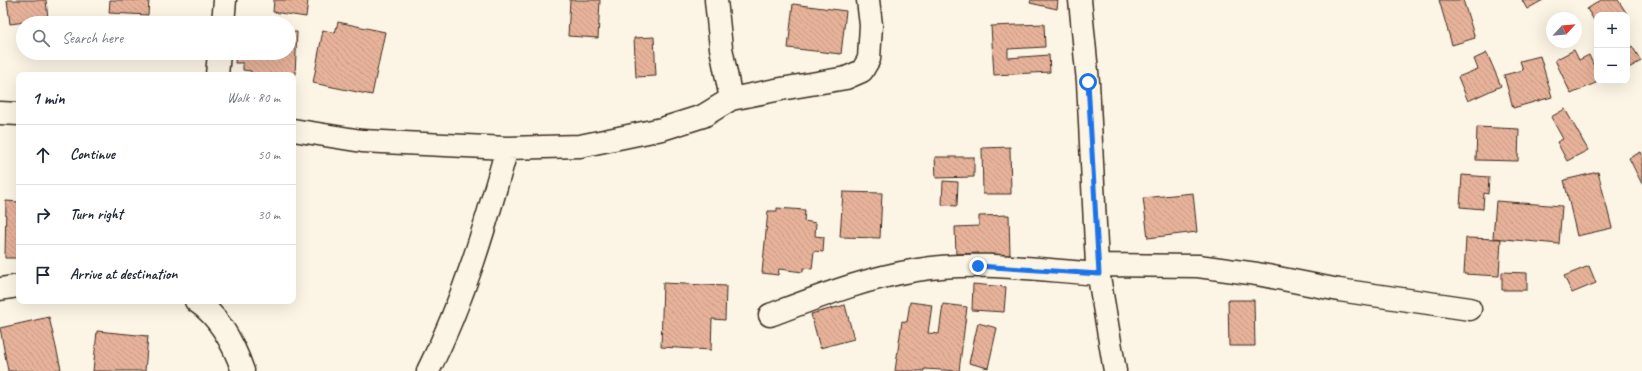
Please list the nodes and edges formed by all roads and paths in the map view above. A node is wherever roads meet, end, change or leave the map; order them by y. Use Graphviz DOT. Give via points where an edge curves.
graph roads {
  1 [pos="225,0"];
  2 [pos="716,0"];
  3 [pos="868,0"];
  4 [pos="1080,0"];
  5 [pos="224,16"];
  6 [pos="218,60"];
  7 [pos="217,72"];
  8 [pos="732,99"];
  9 [pos="0,113"];
  10 [pos="16,114"];
  11 [pos="296,130"];
  12 [pos="507,148"];
  13 [pos="1098,270"];
  14 [pos="16,286"];
  15 [pos="0,289"];
  16 [pos="201,304"];
  17 [pos="1470,309"];
  18 [pos="770,315"];
  19 [pos="243,371"];
  20 [pos="428,371"];
  21 [pos="1115,371"];
  1 -- 5 [label="street"];
  2 -- 8 [label="street" via="721,48"];
  3 -- 8 [label="street" via="871,25 869,59 862,71 846,78"];
  4 -- 13 [label="street" via="1088,82"];
  6 -- 7 [label="street"];
  8 -- 12 [label="street" via="702,116 662,128 580,146"];
  9 -- 10 [label="street"];
  11 -- 12 [label="street" via="362,141"];
  12 -- 20 [label="street" via="485,228 463,293"];
  13 -- 17 [label="street" via="1198,266"];
  13 -- 18 [label="street" via="978,266 918,270 835,290"];
  13 -- 21 [label="street"];
  14 -- 15 [label="street"];
  16 -- 19 [label="street" via="223,328"];
}
